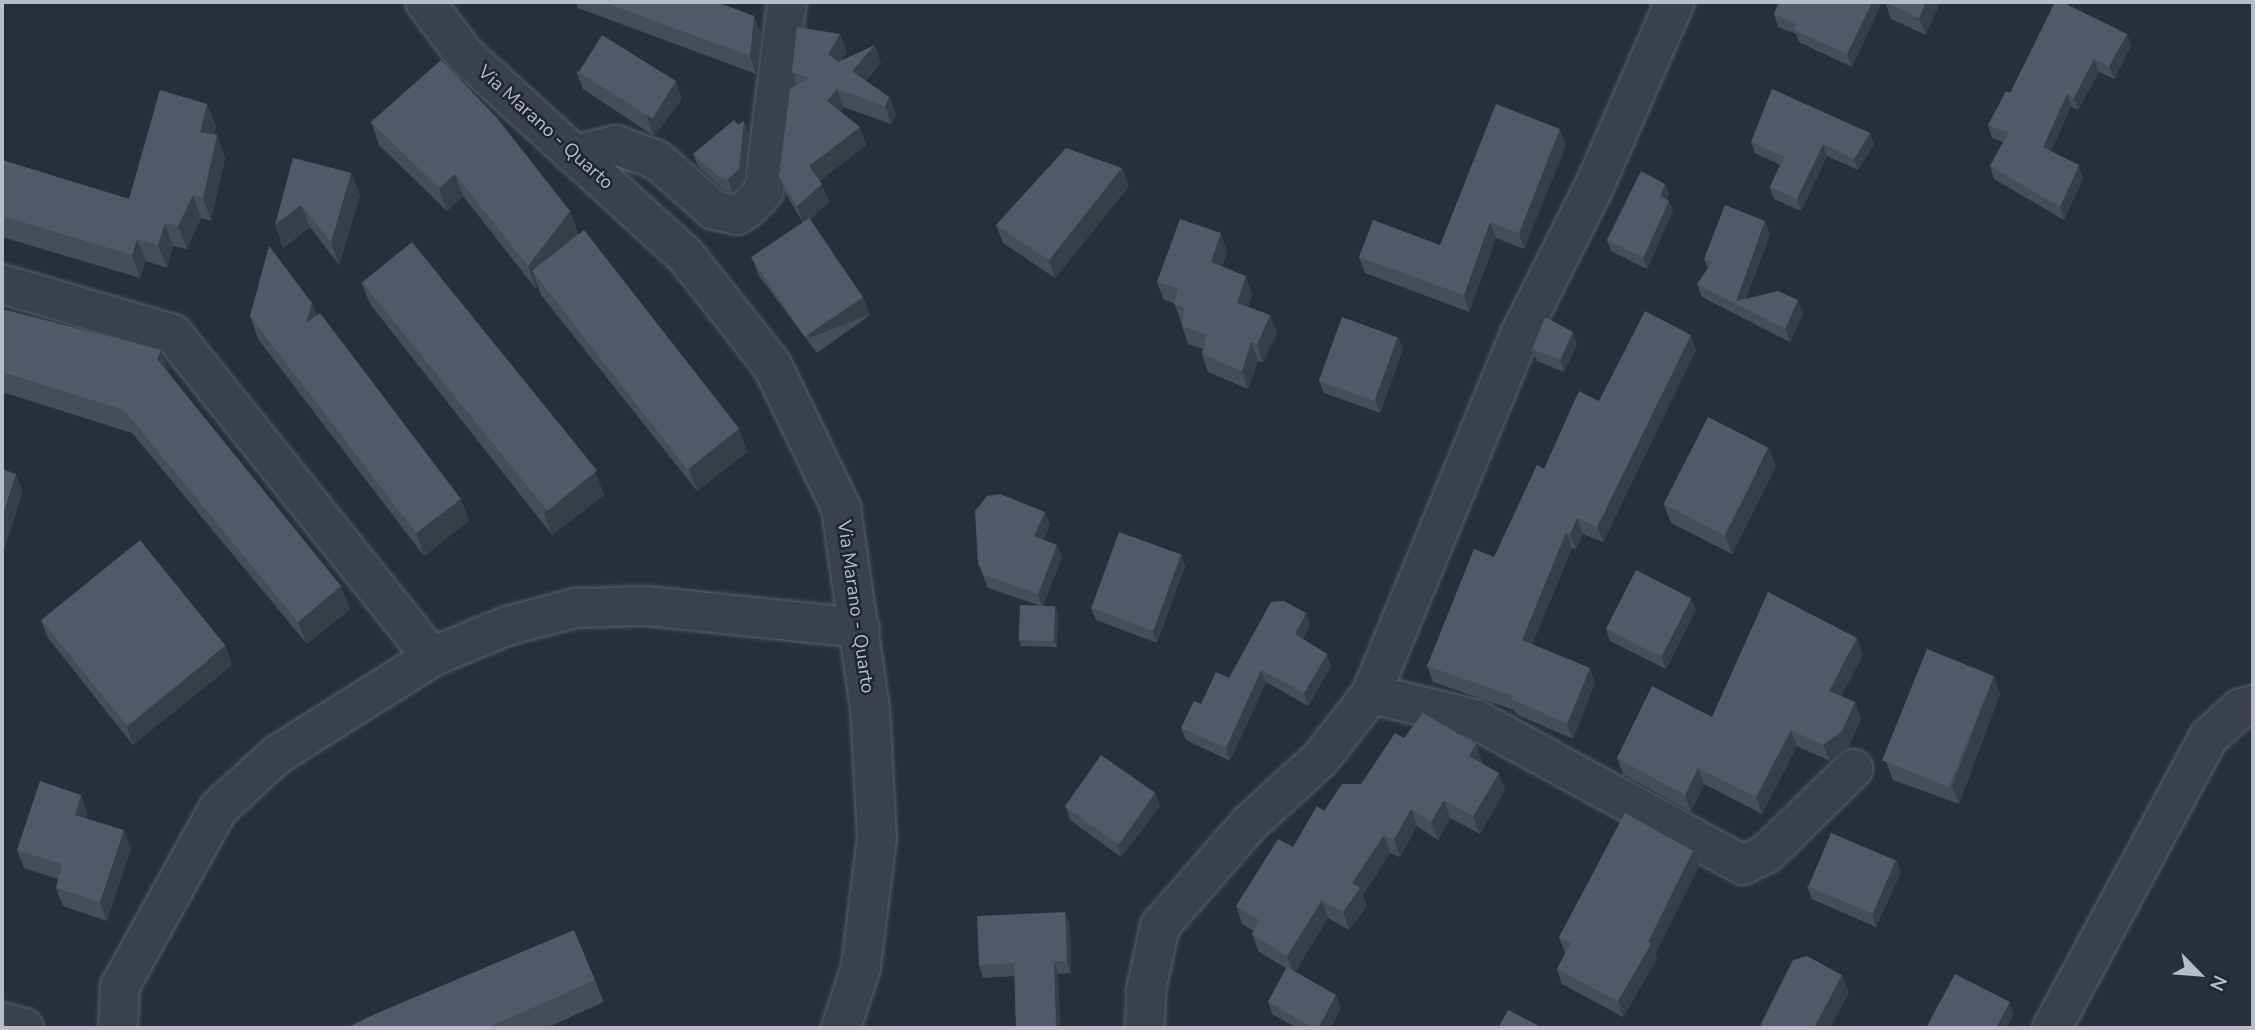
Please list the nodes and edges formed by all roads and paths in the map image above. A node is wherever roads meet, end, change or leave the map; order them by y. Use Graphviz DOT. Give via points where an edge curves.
graph roads {
  1 [pos="425,2"];
  2 [pos="787,2"];
  3 [pos="1675,2"];
  4 [pos="575,155"];
  5 [pos="2,284"];
  6 [pos="860,628"];
  7 [pos="432,657"];
  8 [pos="1371,694"];
  9 [pos="2253,705"];
  10 [pos="1853,769"];
  11 [pos="2,1022"];
  12 [pos="24,1028"];
  13 [pos="118,1028"];
  14 [pos="841,1028"];
  15 [pos="1145,1028"];
  16 [pos="2052,1028"];
  1 -- 4 [label="street, Via Marano - Quarto" via="466,55"];
  2 -- 4 [label="street" via="764,191 749,207 737,215 714,210 657,160 616,145"];
  3 -- 8 [label="street" via="1594,187 1520,334"];
  4 -- 6 [label="street, Via Marano - Quarto" via="685,255 772,365 841,508"];
  5 -- 7 [label="street" via="173,334"];
  6 -- 7 [label="street" via="647,606 575,608 507,626"];
  6 -- 14 [label="street, Via Marano - Quarto" via="877,838 861,967"];
  7 -- 13 [label="street" via="277,755 218,809 120,986"];
  8 -- 10 [label="street" via="1475,719 1743,866 1766,854"];
  8 -- 15 [label="street" via="1321,758 1250,823 1160,926 1146,990"];
  9 -- 16 [label="street" via="2241,708 2209,737"];
  11 -- 12 [label="street"];
}
